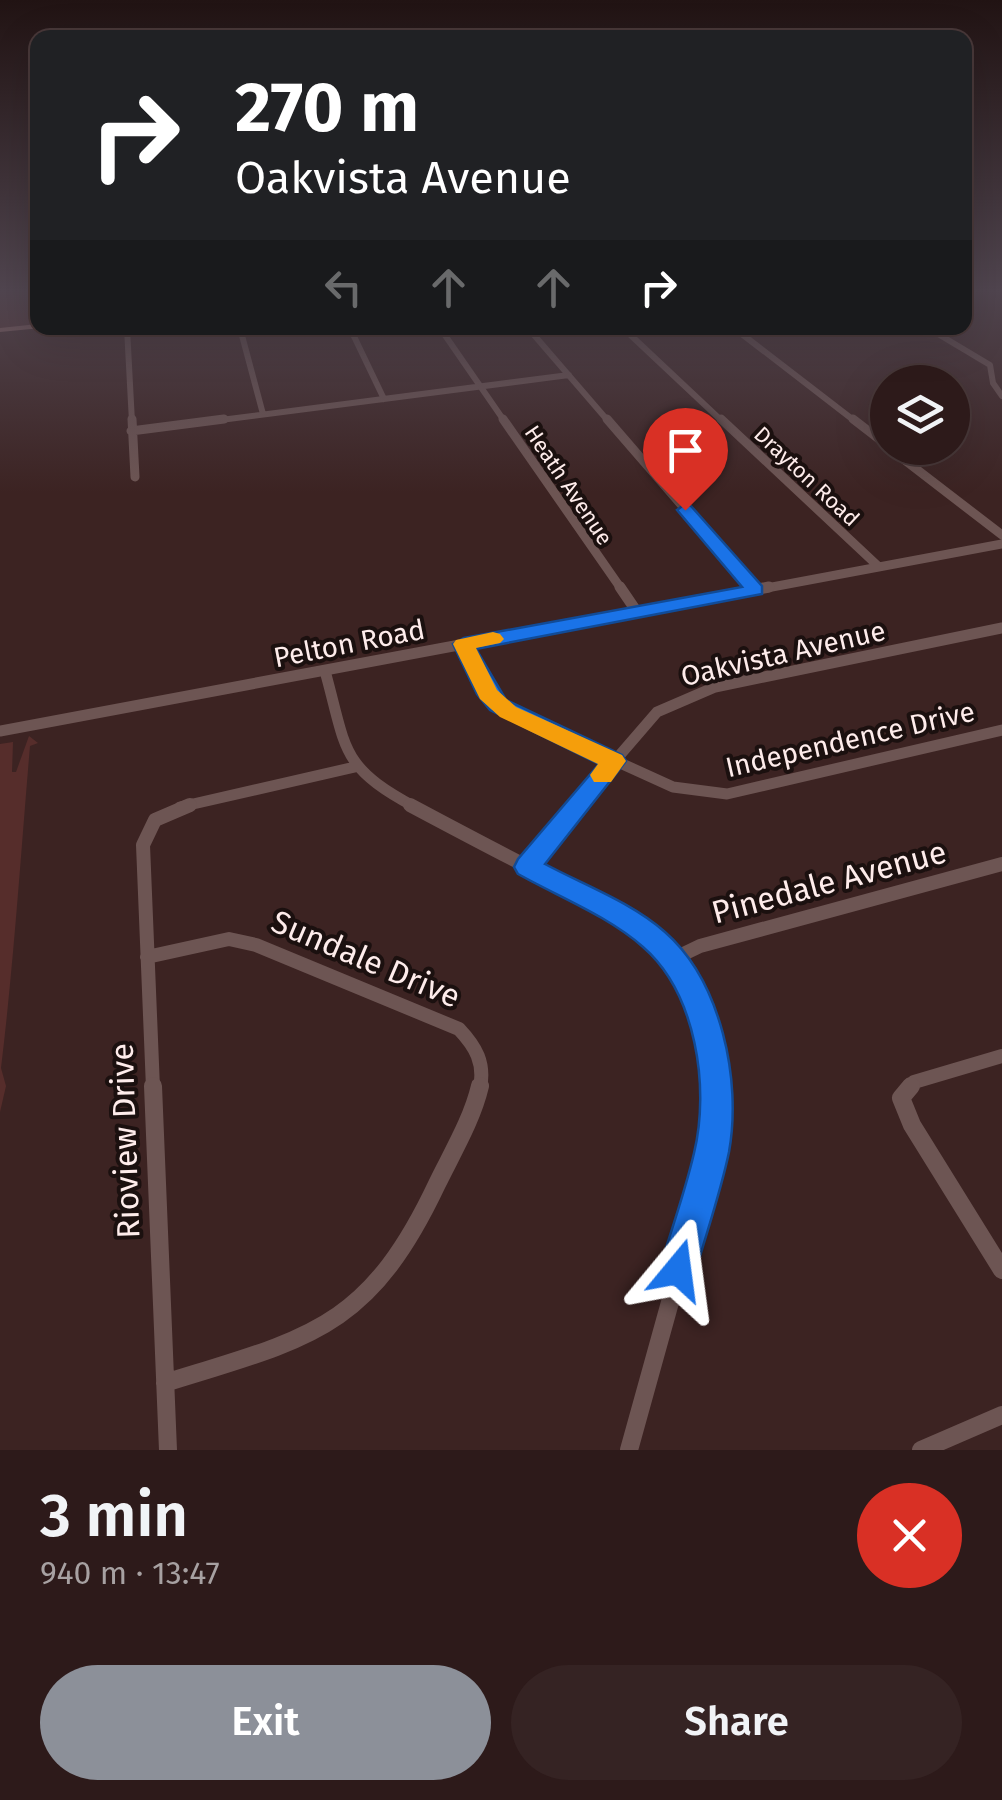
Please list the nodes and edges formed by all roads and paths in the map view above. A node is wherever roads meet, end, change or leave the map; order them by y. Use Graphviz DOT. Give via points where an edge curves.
graph roads {
  1 [pos="128,358"];
  2 [pos="248,358"];
  3 [pos="364,358"];
  4 [pos="460,358"];
  5 [pos="554,358"];
  6 [pos="656,358"];
  7 [pos="772,358"];
  8 [pos="980,358"];
  9 [pos="569,375"];
  10 [pos="480,387"];
  11 [pos="1002,396"];
  12 [pos="384,399"];
  13 [pos="263,414"];
  14 [pos="131,431"];
  15 [pos="870,433"];
  16 [pos="911,465"];
  17 [pos="134,476"];
  18 [pos="1002,535"];
  19 [pos="1002,544"];
  20 [pos="879,567"];
  21 [pos="755,590"];
  22 [pos="636,612"];
  23 [pos="1002,628"];
  24 [pos="464,644"];
  25 [pos="325,670"];
  26 [pos="1002,730"];
  27 [pos="0,731"];
  28 [pos="614,761"];
  29 [pos="355,766"];
  30 [pos="1002,864"];
  31 [pos="527,867"];
  32 [pos="147,957"];
  33 [pos="673,959"];
  34 [pos="1002,1056"];
  35 [pos="1002,1270"];
  36 [pos="165,1383"];
  37 [pos="1002,1415"];
  38 [pos="168,1450"];
  39 [pos="629,1450"];
  40 [pos="921,1450"];
  1 -- 14 [label="street"];
  2 -- 13 [label="street"];
  3 -- 12 [label="street"];
  4 -- 10 [label="street, Heath Avenue"];
  5 -- 9 [label="street"];
  6 -- 20 [label="street, Drayton Road"];
  7 -- 15 [label="street"];
  8 -- 11 [label="street"];
  9 -- 10 [label="street"];
  9 -- 21 [label="street"];
  10 -- 12 [label="street"];
  10 -- 22 [label="street, Heath Avenue"];
  12 -- 13 [label="street"];
  13 -- 14 [label="street"];
  14 -- 17 [label="street"];
  16 -- 18 [label="street"];
  19 -- 20 [label="street, Pelton Road"];
  20 -- 21 [label="street, Pelton Road"];
  21 -- 22 [label="street, Pelton Road"];
  22 -- 24 [label="street, Pelton Road"];
  23 -- 28 [label="street, Oakvista Avenue" via="697,692 657,712"];
  24 -- 25 [label="street, Pelton Road"];
  24 -- 28 [label="street, Independence Drive" via="498,705"];
  25 -- 27 [label="street, Pelton Road"];
  25 -- 29 [label="street"];
  26 -- 28 [label="street, Independence Drive" via="727,794 673,787"];
  28 -- 31 [label="street, Oakvista Avenue"];
  29 -- 31 [label="street" via="370,782"];
  29 -- 32 [label="street, Rioview Drive" via="156,817 144,845"];
  30 -- 33 [label="street, Pinedale Avenue"];
  31 -- 33 [label="street" via="637,926"];
  32 -- 36 [label="street, Rioview Drive"];
  32 -- 36 [label="street, Sundale Drive" via="229,940 256,944 459,1029 475,1047 484,1075 454,1148 384,1278 297,1339"];
  33 -- 39 [label="street" via="698,1002 712,1060 713,1137"];
  34 -- 35 [label="street" via="907,1086 901,1098"];
  36 -- 38 [label="street, Rioview Drive"];
  37 -- 40 [label="street"];
}
